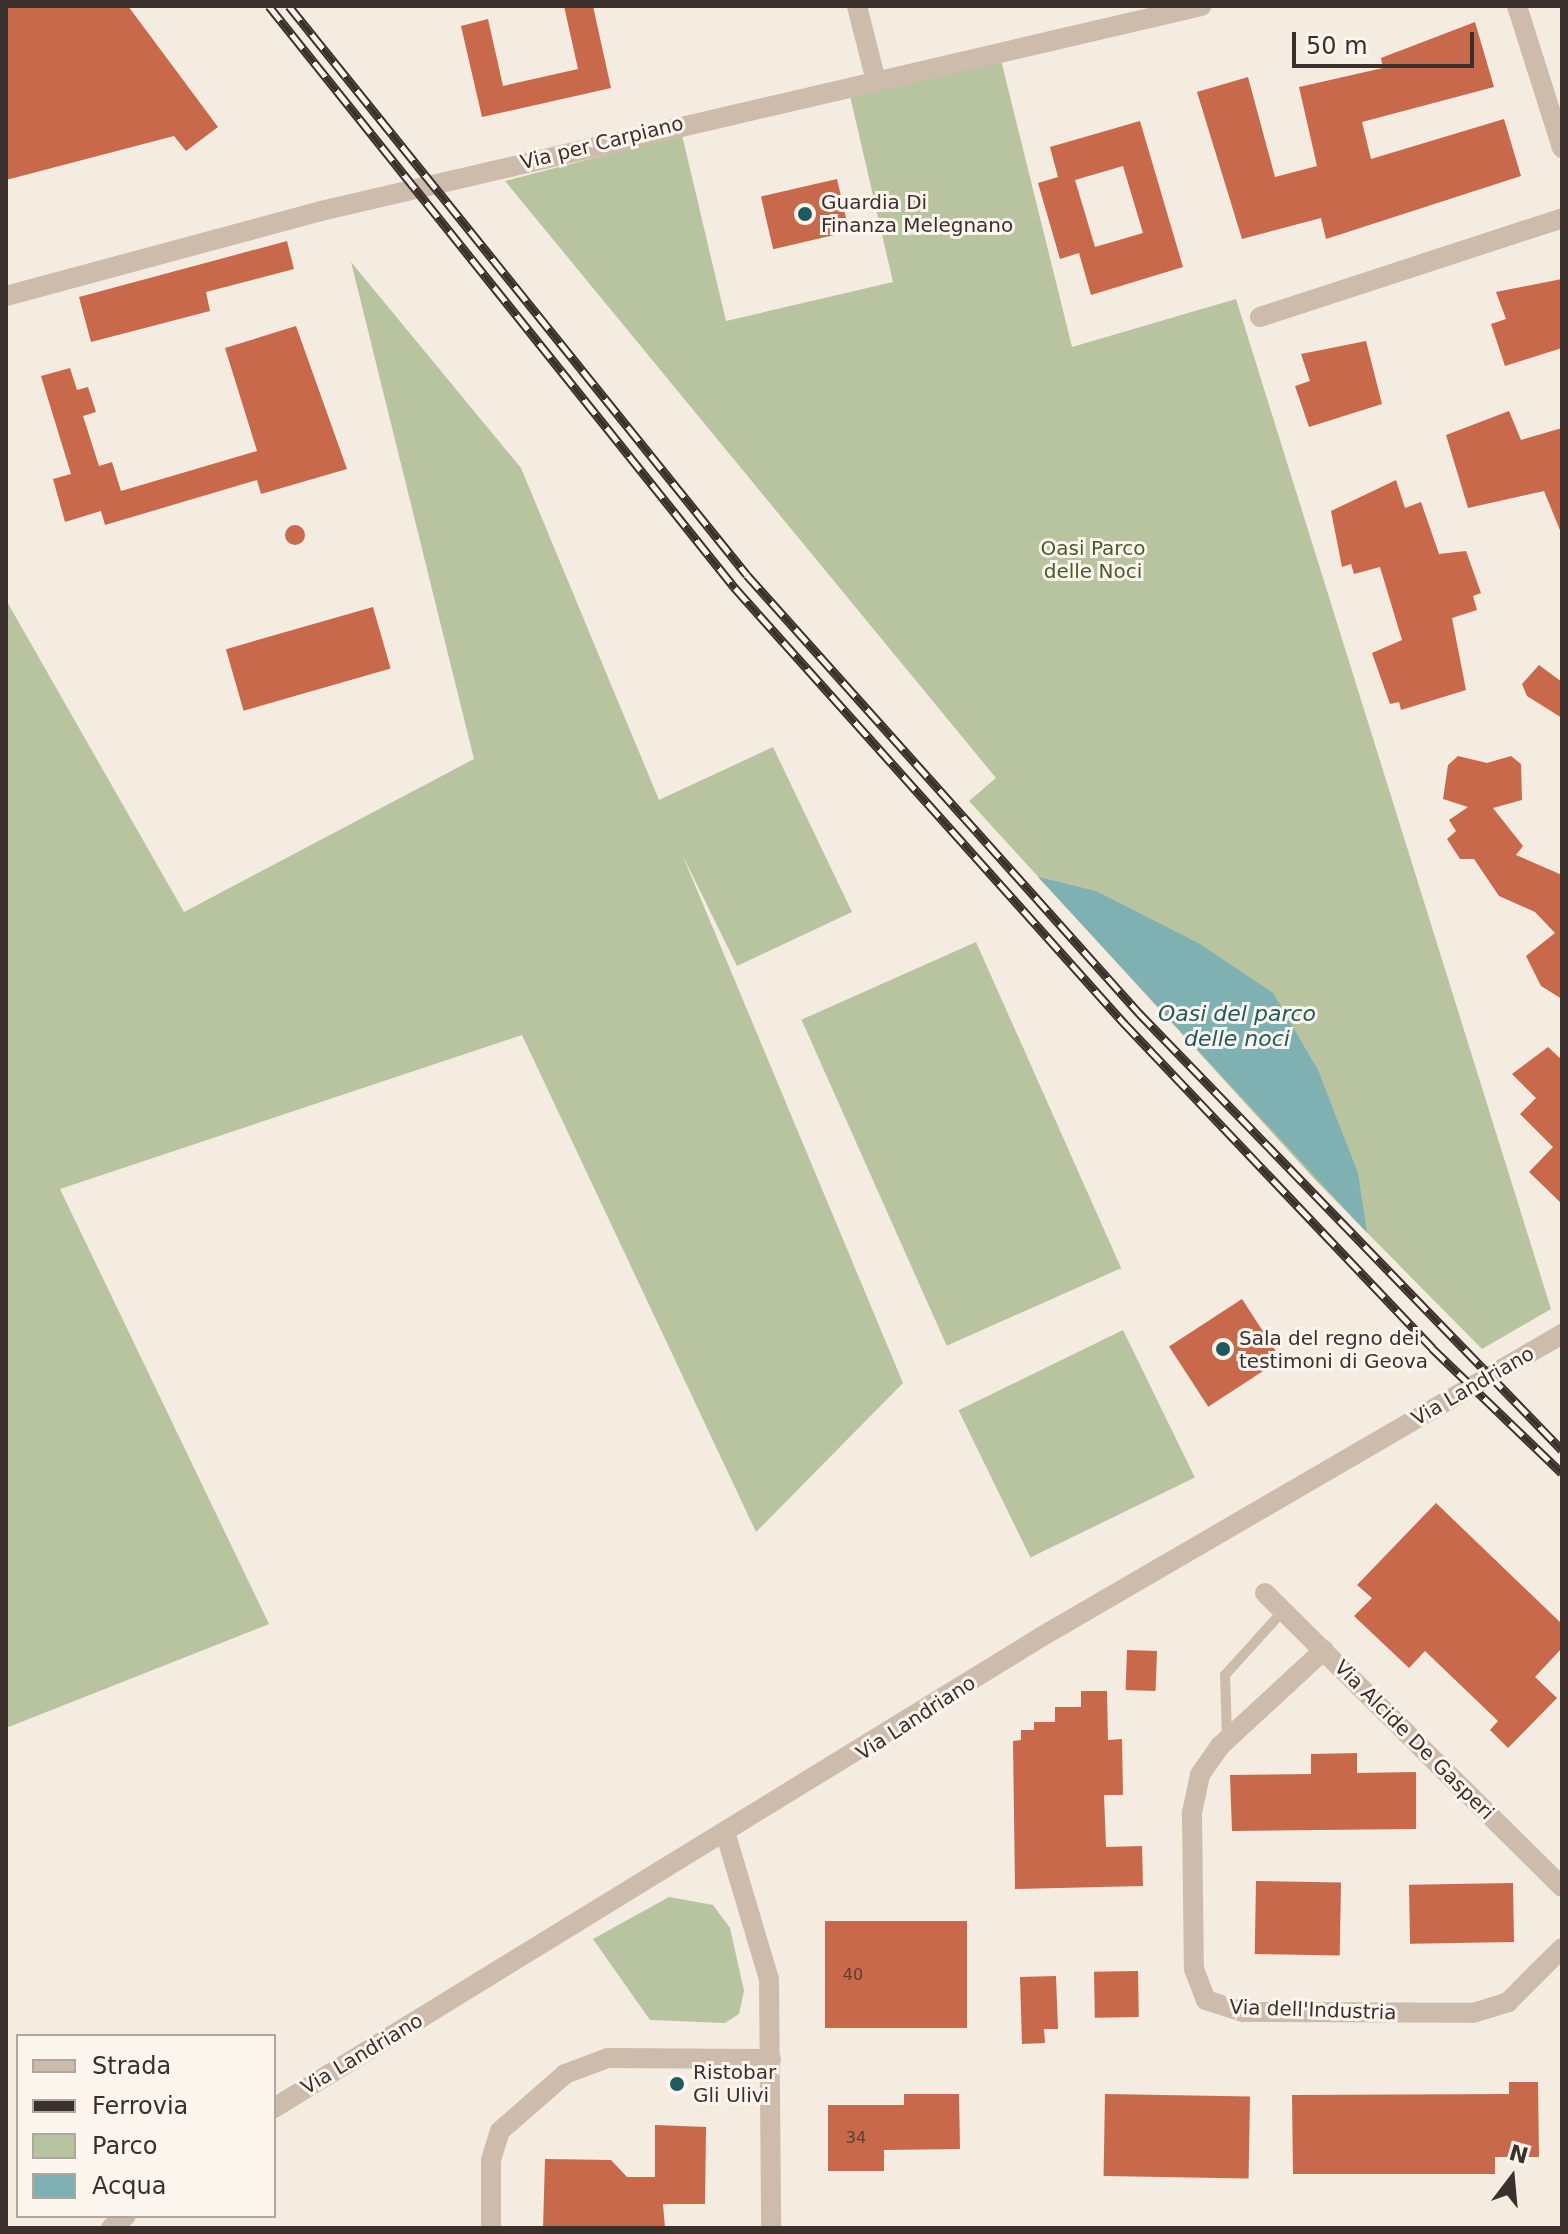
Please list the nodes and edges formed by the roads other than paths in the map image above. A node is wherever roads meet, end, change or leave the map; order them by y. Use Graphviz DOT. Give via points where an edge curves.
graph roads {
  1 [pos="857,6"];
  2 [pos="1201,6"];
  3 [pos="1517,6"];
  4 [pos="875,77"];
  5 [pos="1562,148"];
  6 [pos="1562,218"];
  7 [pos="6,296"];
  8 [pos="1260,317"];
  9 [pos="1562,1334"];
  10 [pos="1265,1593"];
  11 [pos="1283,1611"];
  12 [pos="1324,1650"];
  13 [pos="1227,1740"];
  14 [pos="726,1835"];
  15 [pos="1562,1887"];
  16 [pos="1562,1948"];
  17 [pos="771,2059"];
  18 [pos="276,2107"];
  19 [pos="491,2228"];
  20 [pos="771,2228"];
  1 -- 4 [label="street"];
  2 -- 4 [label="street, Via per Carpiano"];
  3 -- 5 [label="street"];
  4 -- 7 [label="street, Via per Carpiano"];
  6 -- 8 [label="street"];
  9 -- 14 [label="street, Via Landriano" via="1041,1637"];
  10 -- 11 [label="street, Via Alcide De Gasperi"];
  11 -- 12 [label="street, Via Alcide De Gasperi"];
  11 -- 13 [label="lane" via="1225,1675"];
  12 -- 13 [label="street, Via dell'Industria"];
  12 -- 15 [label="street, Via Alcide De Gasperi"];
  13 -- 16 [label="street, Via dell'Industria" via="1200,1775 1192,1814 1194,1978 1215,2006 1243,2012 1486,2011 1517,1995"];
  14 -- 17 [label="street" via="769,1979"];
  14 -- 18 [label="street, Via Landriano"];
  17 -- 19 [label="street" via="608,2058 565,2074 500,2131 491,2160"];
  17 -- 20 [label="street"];
}
